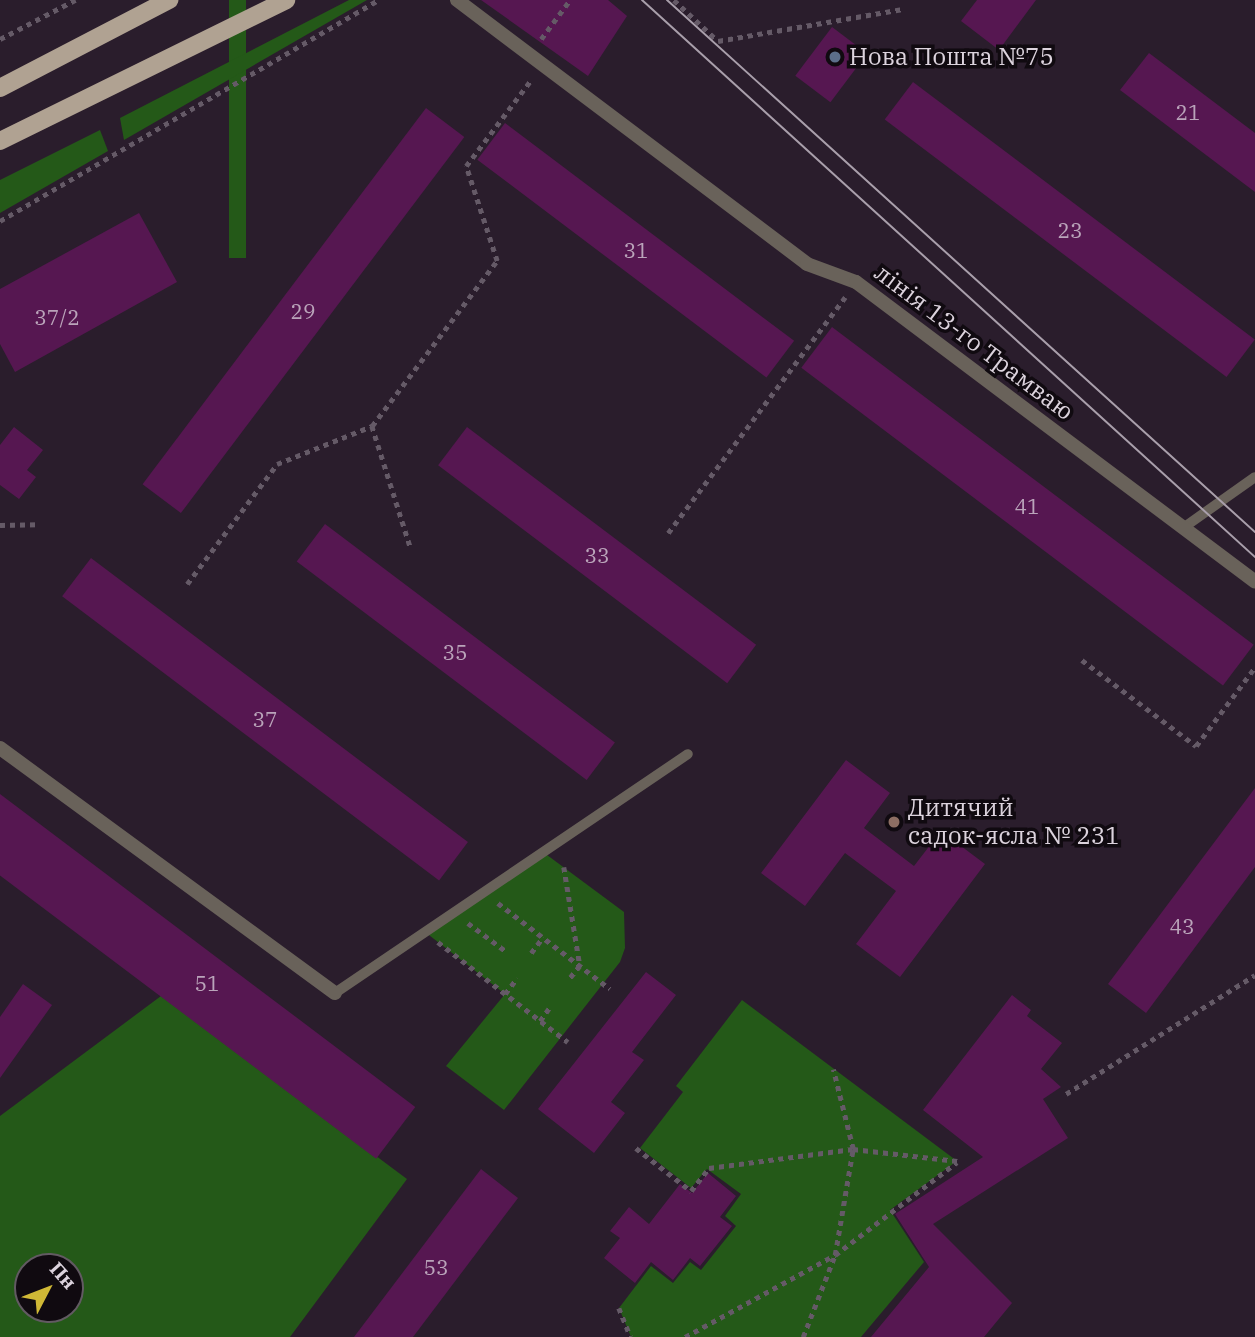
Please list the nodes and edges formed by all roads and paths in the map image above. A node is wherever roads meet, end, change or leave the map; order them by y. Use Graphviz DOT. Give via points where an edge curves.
graph roads {
  1 [pos="75,0"];
  2 [pos="169,0"];
  3 [pos="286,0"];
  4 [pos="378,0"];
  5 [pos="457,0"];
  6 [pos="570,0"];
  7 [pos="674,0"];
  8 [pos="904,9"];
  9 [pos="0,39"];
  10 [pos="529,55"];
  11 [pos="542,65"];
  12 [pos="0,88"];
  13 [pos="0,141"];
  14 [pos="0,221"];
  15 [pos="856,282"];
  16 [pos="372,426"];
  17 [pos="1255,477"];
  18 [pos="39,524"];
  19 [pos="0,525"];
  20 [pos="1183,528"];
  21 [pos="668,533"];
  22 [pos="410,546"];
  23 [pos="1255,582"];
  24 [pos="187,584"];
  25 [pos="1082,660"];
  26 [pos="1255,667"];
  27 [pos="0,748"];
  28 [pos="688,754"];
  29 [pos="564,867"];
  30 [pos="484,892"];
  31 [pos="454,912"];
  32 [pos="425,932"];
  33 [pos="543,937"];
  34 [pos="507,952"];
  35 [pos="531,953"];
  36 [pos="580,966"];
  37 [pos="1255,975"];
  38 [pos="517,978"];
  39 [pos="568,981"];
  40 [pos="610,989"];
  41 [pos="335,993"];
  42 [pos="505,994"];
  43 [pos="551,1005"];
  44 [pos="540,1021"];
  45 [pos="568,1042"];
  46 [pos="833,1069"];
  47 [pos="1066,1094"];
  48 [pos="636,1147"];
  49 [pos="853,1149"];
  50 [pos="835,1255"];
  51 [pos="619,1308"];
  52 [pos="631,1337"];
  53 [pos="685,1337"];
  54 [pos="803,1337"];
  1 -- 9 [label="path"];
  2 -- 12 [label="main road"];
  3 -- 13 [label="main road"];
  4 -- 14 [label="path"];
  5 -- 10 [label="street, лінія 13-го Трамваю"];
  6 -- 10 [label="path"];
  7 -- 8 [label="path" via="719,41"];
  10 -- 11 [label="street, лінія 13-го Трамваю"];
  11 -- 15 [label="street, лінія 13-го Трамваю" via="807,264"];
  11 -- 16 [label="path" via="466,166 496,261"];
  15 -- 20 [label="street, лінія 13-го Трамваю"];
  15 -- 21 [label="path"];
  16 -- 22 [label="path"];
  16 -- 24 [label="path" via="277,464"];
  17 -- 20 [label="lane"];
  18 -- 19 [label="path"];
  20 -- 23 [label="street, лінія 13-го Трамваю"];
  25 -- 26 [label="path" via="1196,746"];
  27 -- 41 [label="street"];
  28 -- 30 [label="lane"];
  29 -- 36 [label="path"];
  30 -- 31 [label="lane"];
  30 -- 33 [label="path"];
  31 -- 32 [label="lane"];
  31 -- 34 [label="path"];
  32 -- 41 [label="lane"];
  32 -- 42 [label="path"];
  33 -- 35 [label="path"];
  33 -- 36 [label="path"];
  36 -- 39 [label="path"];
  36 -- 40 [label="path"];
  37 -- 47 [label="path"];
  38 -- 42 [label="path"];
  42 -- 44 [label="path"];
  43 -- 44 [label="path"];
  44 -- 45 [label="path"];
  46 -- 49 [label="path"];
  48 -- 49 [label="path" via="691,1191 709,1168"];
  49 -- 50 [label="path"];
  49 -- 50 [label="path" via="957,1161"];
  50 -- 53 [label="path"];
  50 -- 54 [label="path"];
  51 -- 52 [label="path"];
}
